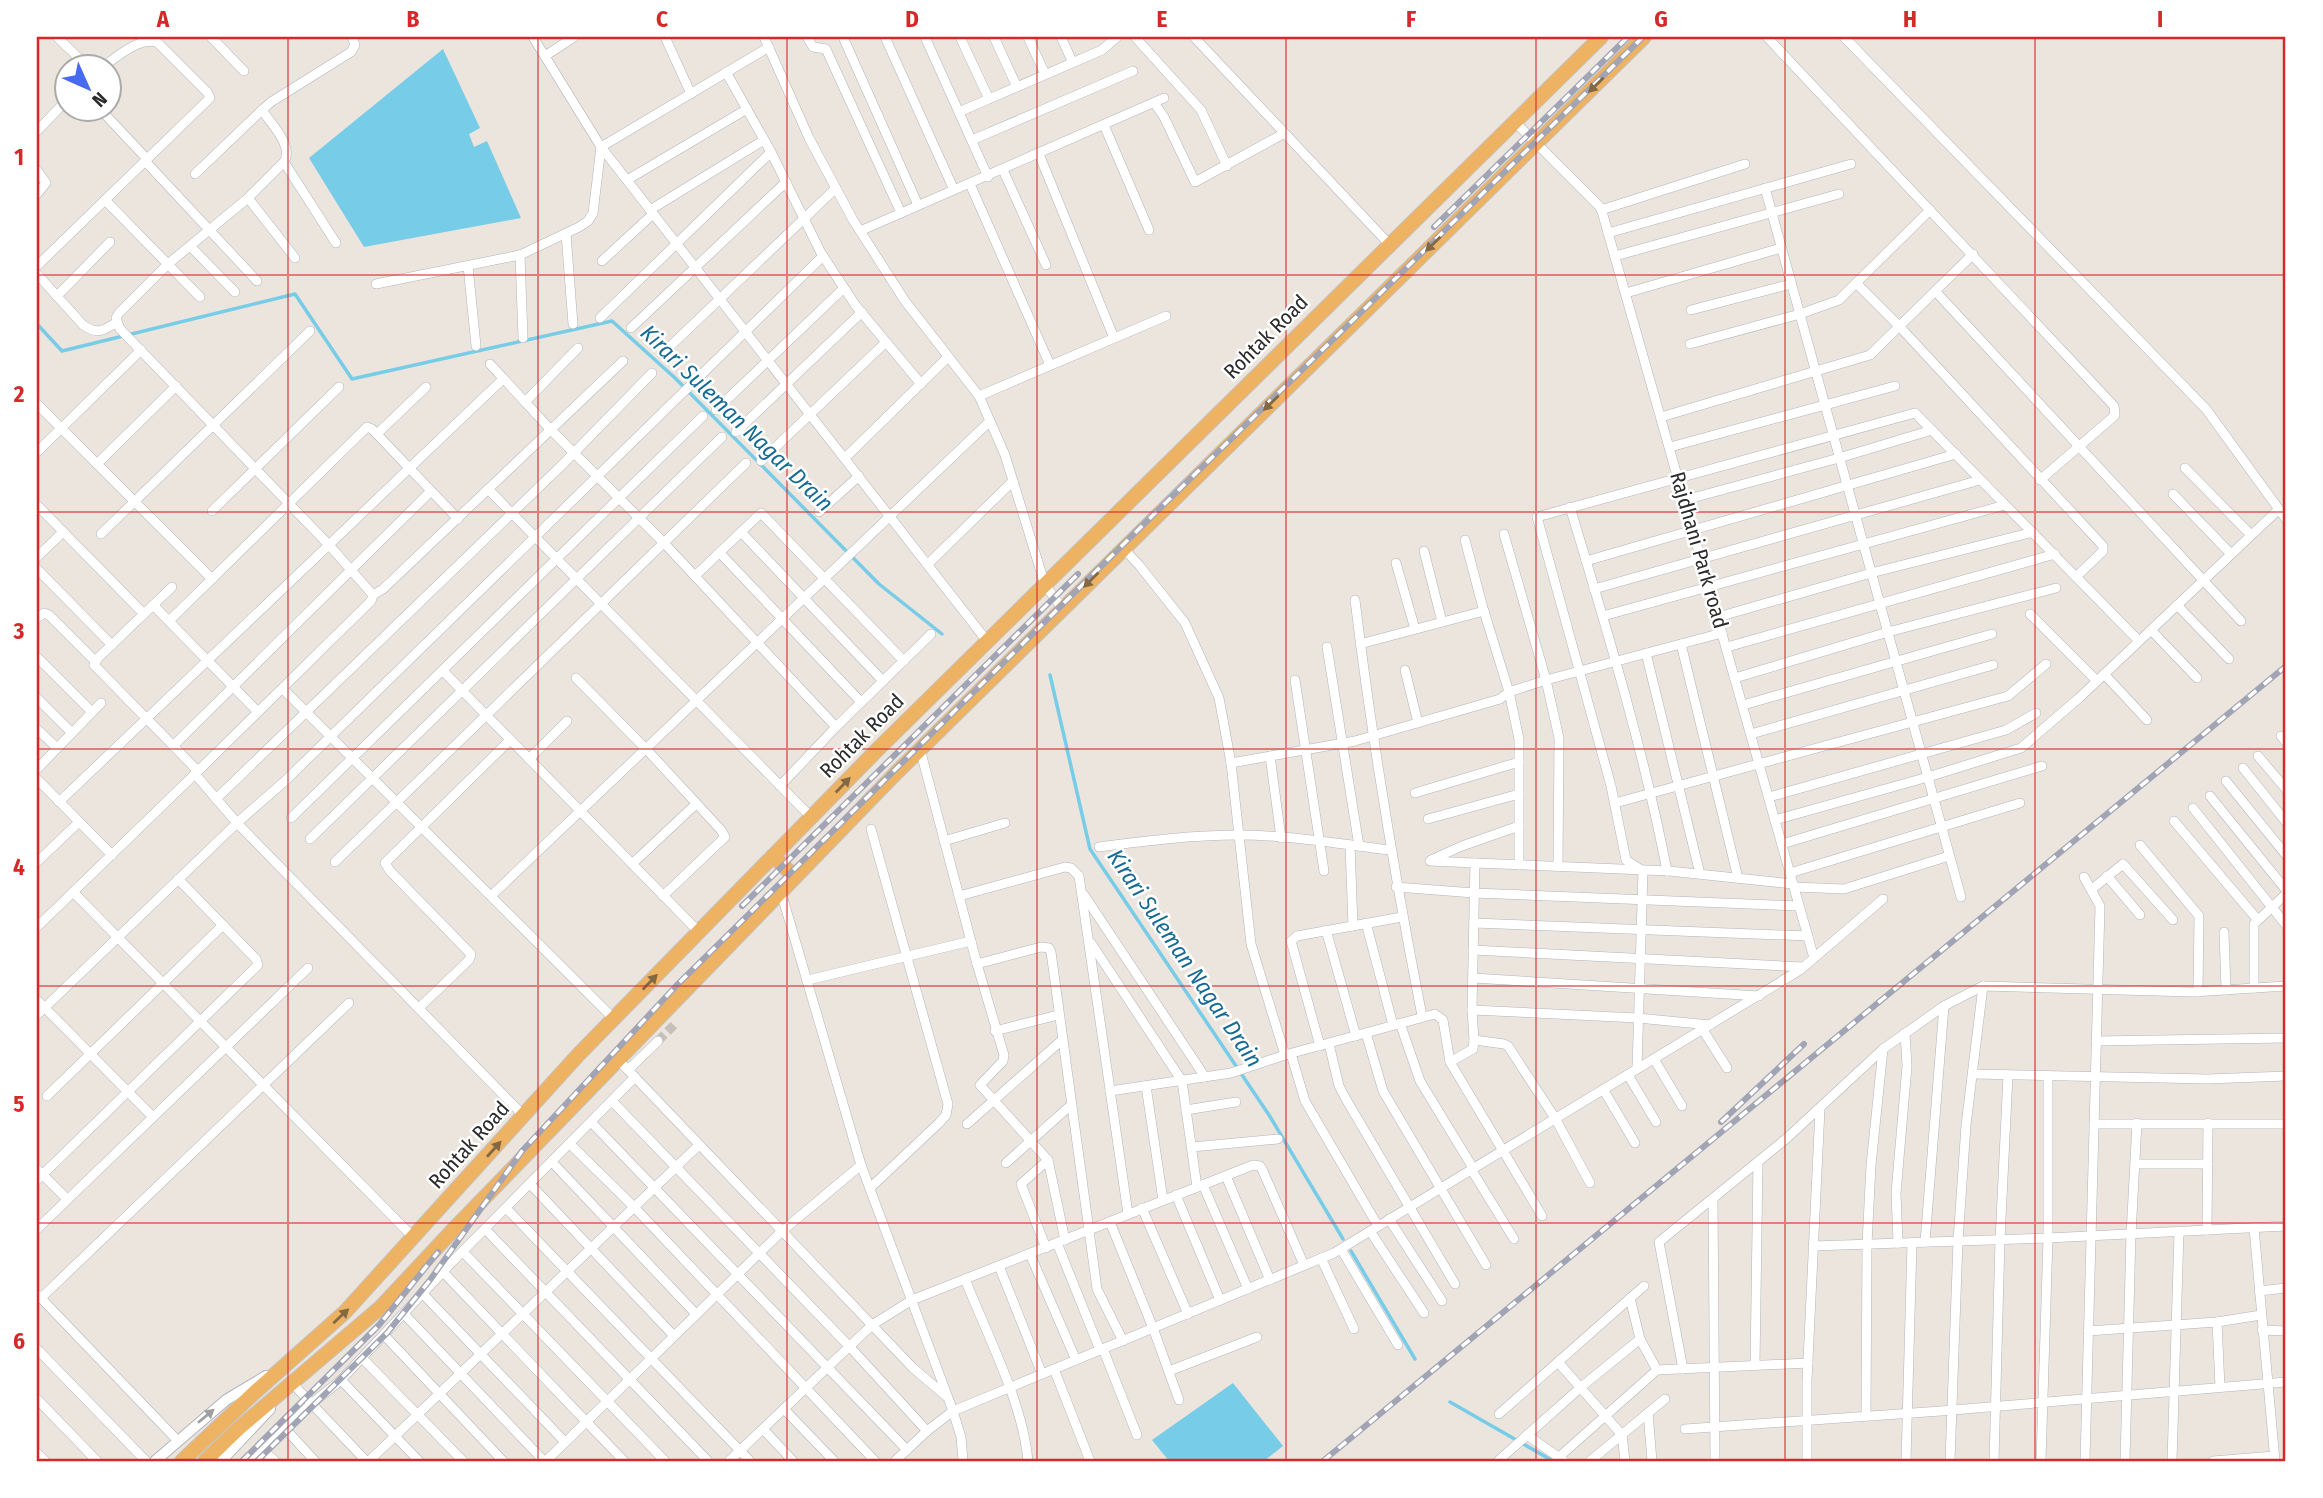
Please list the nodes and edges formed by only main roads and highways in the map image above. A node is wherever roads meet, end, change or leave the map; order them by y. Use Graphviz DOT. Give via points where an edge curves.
graph roads {
  1 [pos="1601,37"];
  2 [pos="1644,37"];
  3 [pos="773,856"];
  4 [pos="795,877"];
  5 [pos="182,1461"];
  6 [pos="205,1461"];
  3 -- 1 [label="highway, Rohtak Road, one-way"];
  2 -- 4 [label="highway, one-way"];
  3 -- 4 [label="highway"];
  5 -- 3 [label="highway, Rohtak Road, one-way" via="345,1312 614,1019"];
  4 -- 6 [label="highway" via="623,1065 381,1307"];
}
